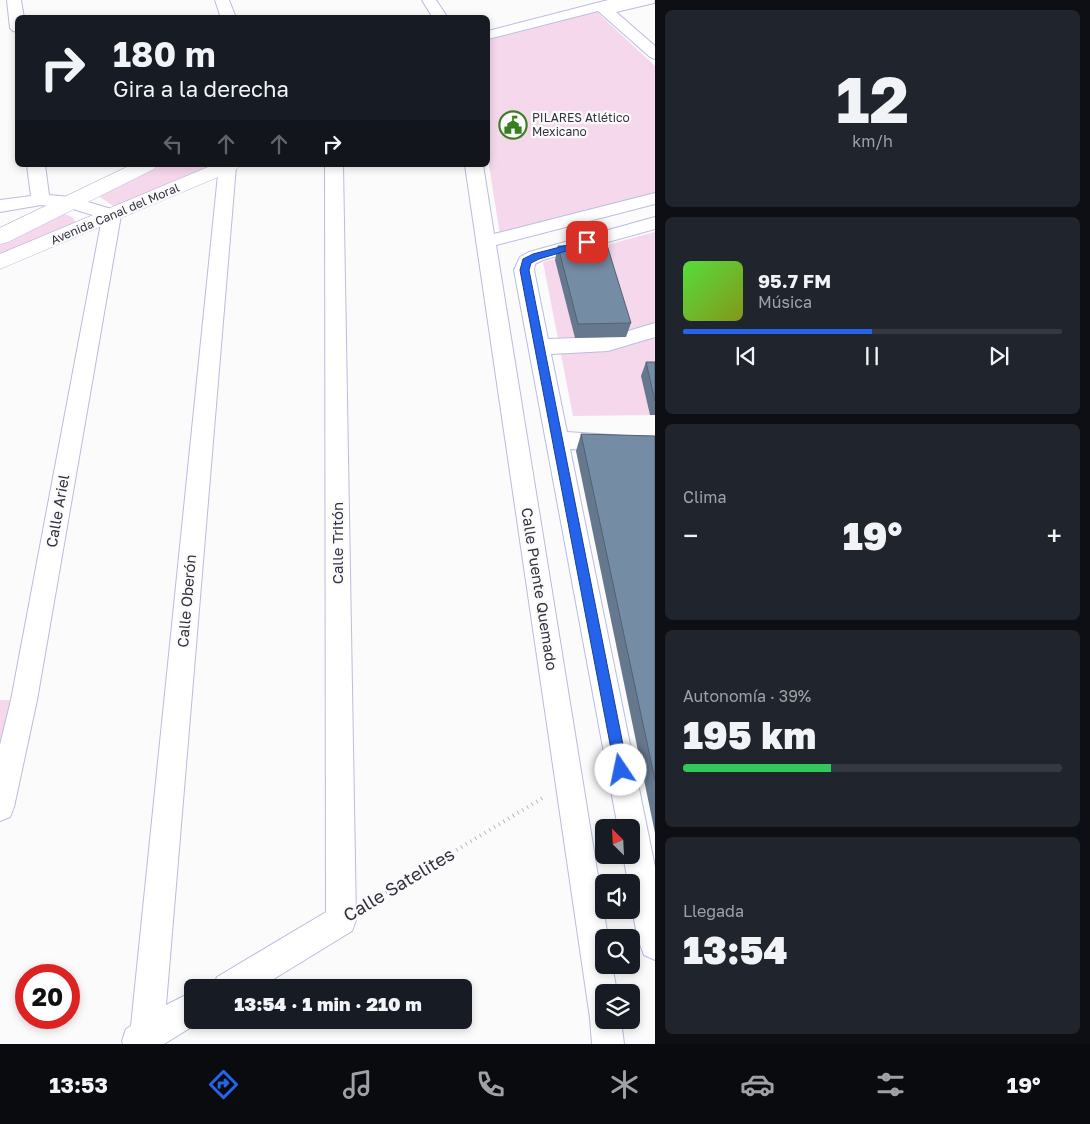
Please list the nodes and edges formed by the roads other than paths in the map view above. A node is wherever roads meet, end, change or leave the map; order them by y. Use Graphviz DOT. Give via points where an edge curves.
graph roads {
  1 [pos="14,0"];
  2 [pos="222,0"];
  3 [pos="429,0"];
  4 [pos="638,1"];
  5 [pos="16,15"];
  6 [pos="228,15"];
  7 [pos="439,15"];
  8 [pos="490,35"];
  9 [pos="655,54"];
  10 [pos="36,167"];
  11 [pos="143,167"];
  12 [pos="227,167"];
  13 [pos="229,167"];
  14 [pos="334,167"];
  15 [pos="474,167"];
  16 [pos="655,198"];
  17 [pos="40,200"];
  18 [pos="71,203"];
  19 [pos="0,206"];
  20 [pos="112,215"];
  21 [pos="655,224"];
  22 [pos="0,237"];
  23 [pos="486,242"];
  24 [pos="0,262"];
  25 [pos="655,330"];
  26 [pos="540,347"];
  27 [pos="558,440"];
  28 [pos="655,446"];
  29 [pos="0,807"];
  30 [pos="341,920"];
  31 [pos="655,944"];
  32 [pos="243,979"];
  33 [pos="600,984"];
  34 [pos="184,1013"];
  35 [pos="606,1029"];
  36 [pos="142,1041"];
  37 [pos="608,1044"];
  1 -- 5 [label="street"];
  2 -- 6 [label="street"];
  3 -- 7 [label="street"];
  4 -- 8 [label="street"];
  4 -- 9 [label="street" via="605,10"];
  10 -- 17 [label="street"];
  11 -- 18 [label="main road, Avenida Canal del Moral"];
  12 -- 20 [label="main road, Avenida Canal del Moral"];
  13 -- 36 [label="street, Calle Oberón"];
  14 -- 30 [label="street, Calle Tritón"];
  15 -- 23 [label="street, Calle Puente Quemado"];
  16 -- 23 [label="street"];
  17 -- 18 [label="street"];
  17 -- 19 [label="street"];
  18 -- 20 [label="street"];
  18 -- 22 [label="main road, Avenida Canal del Moral"];
  20 -- 24 [label="main road, Avenida Canal del Moral"];
  20 -- 29 [label="street, Calle Ariel" via="24,700"];
  21 -- 26 [label="street" via="536,256 526,262 524,270"];
  23 -- 33 [label="street, Calle Puente Quemado"];
  25 -- 26 [label="street" via="608,344"];
  26 -- 27 [label="street"];
  27 -- 28 [label="street"];
  27 -- 31 [label="street"];
  30 -- 32 [label="street, Calle Satelites"];
  34 -- 36 [label="street"];
  35 -- 37 [label="street"];
}
